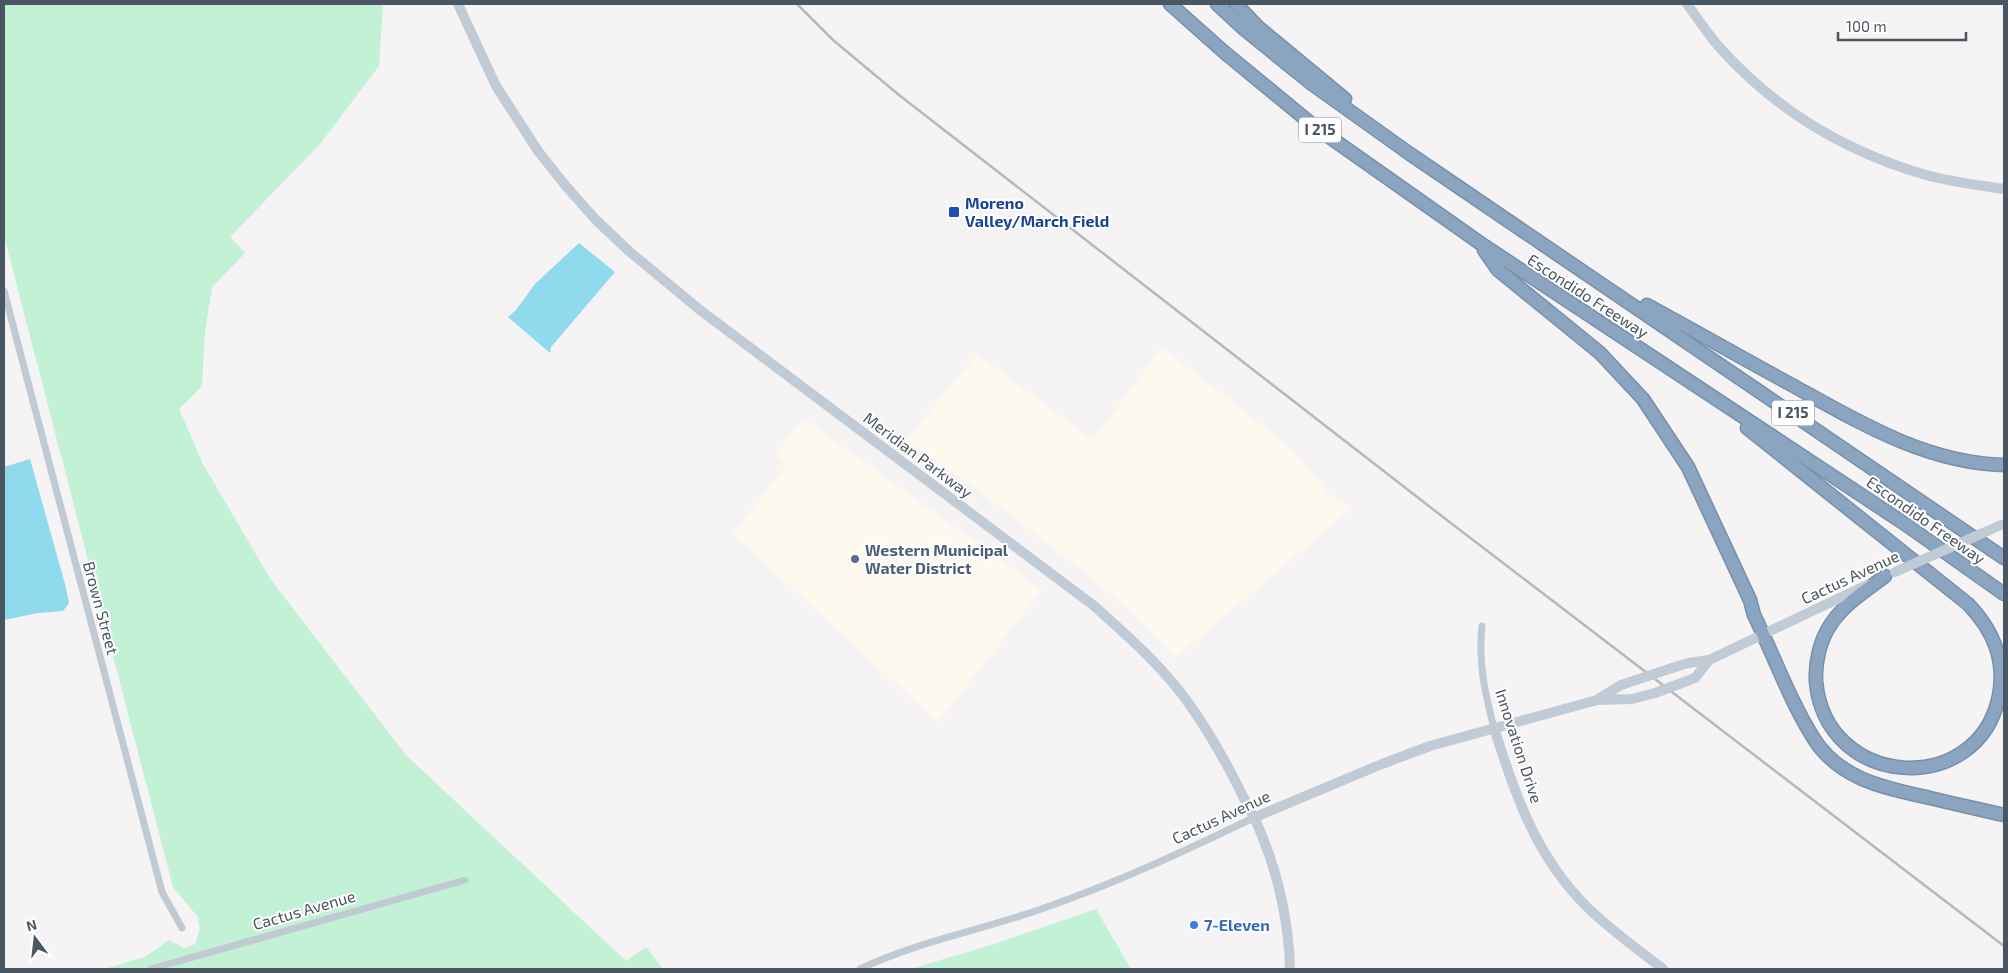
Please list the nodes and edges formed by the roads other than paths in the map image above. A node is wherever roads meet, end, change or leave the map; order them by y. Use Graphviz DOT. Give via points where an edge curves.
graph roads {
  1 [pos="458,4"];
  2 [pos="1170,4"];
  3 [pos="1217,4"];
  4 [pos="1236,4"];
  5 [pos="1687,4"];
  6 [pos="1410,154"];
  7 [pos="2004,189"];
  8 [pos="1480,244"];
  9 [pos="1581,268"];
  10 [pos="4,291"];
  11 [pos="1674,371"];
  12 [pos="2004,465"];
  13 [pos="2002,524"];
  14 [pos="1998,550"];
  15 [pos="2004,558"];
  16 [pos="1890,574"];
  17 [pos="2004,594"];
  18 [pos="1482,626"];
  19 [pos="1763,634"];
  20 [pos="1709,660"];
  21 [pos="1597,700"];
  22 [pos="1494,728"];
  23 [pos="2004,814"];
  24 [pos="1253,818"];
  25 [pos="465,880"];
  26 [pos="182,928"];
  27 [pos="151,969"];
  28 [pos="860,969"];
  29 [pos="1290,969"];
  30 [pos="1663,969"];
  1 -- 24 [label="main road, Meridian Parkway" via="496,86 518,121 564,185 596,220 700,310 1093,605 1124,632 1194,710 1221,753"];
  2 -- 8 [label="highway, Escondido Freeway / I 215" via="1314,126"];
  3 -- 6 [label="highway, Escondido Freeway / I 215" via="1312,84"];
  4 -- 6 [label="highway"];
  5 -- 7 [label="main road" via="1720,48 1748,77 1778,103 1839,142 1927,175"];
  6 -- 9 [label="highway, Escondido Freeway / I 215"];
  8 -- 11 [label="highway, Escondido Freeway / I 215"];
  8 -- 19 [label="highway" via="1498,270 1600,353 1656,418 1695,481"];
  9 -- 12 [label="highway" via="1856,420 1917,449 1964,461"];
  9 -- 14 [label="highway, Escondido Freeway / I 215"];
  10 -- 26 [label="street, Brown Street" via="162,892"];
  11 -- 16 [label="highway" via="1940,581 1968,604 1987,626 2001,667 2001,683 1994,710 1974,741 1950,758 1913,769 1870,761 1857,754 1827,720 1817,690 1817,658 1831,624"];
  11 -- 17 [label="highway, Escondido Freeway / I 215" via="1905,524"];
  13 -- 16 [label="main road, Cactus Avenue, bridge"];
  14 -- 15 [label="highway, Escondido Freeway / I 215"];
  16 -- 19 [label="main road, Cactus Avenue"];
  18 -- 22 [label="street, Innovation Drive" via="1482,680"];
  19 -- 20 [label="main road, Cactus Avenue"];
  19 -- 23 [label="highway" via="1815,740 1843,769 1879,787"];
  20 -- 21 [label="main road, Cactus Avenue, bridge" via="1688,663 1621,685"];
  20 -- 21 [label="main road, Cactus Avenue, bridge" via="1695,678 1632,699"];
  21 -- 22 [label="main road, Cactus Avenue"];
  22 -- 24 [label="main road, Cactus Avenue" via="1430,746"];
  22 -- 30 [label="main road, Innovation Drive" via="1515,795 1550,863 1587,907"];
  24 -- 28 [label="street, Cactus Avenue" via="1177,854 1044,908 904,950"];
  24 -- 29 [label="main road, Meridian Parkway" via="1262,834 1279,893 1288,934"];
  25 -- 27 [label="street, Cactus Avenue"];
}
